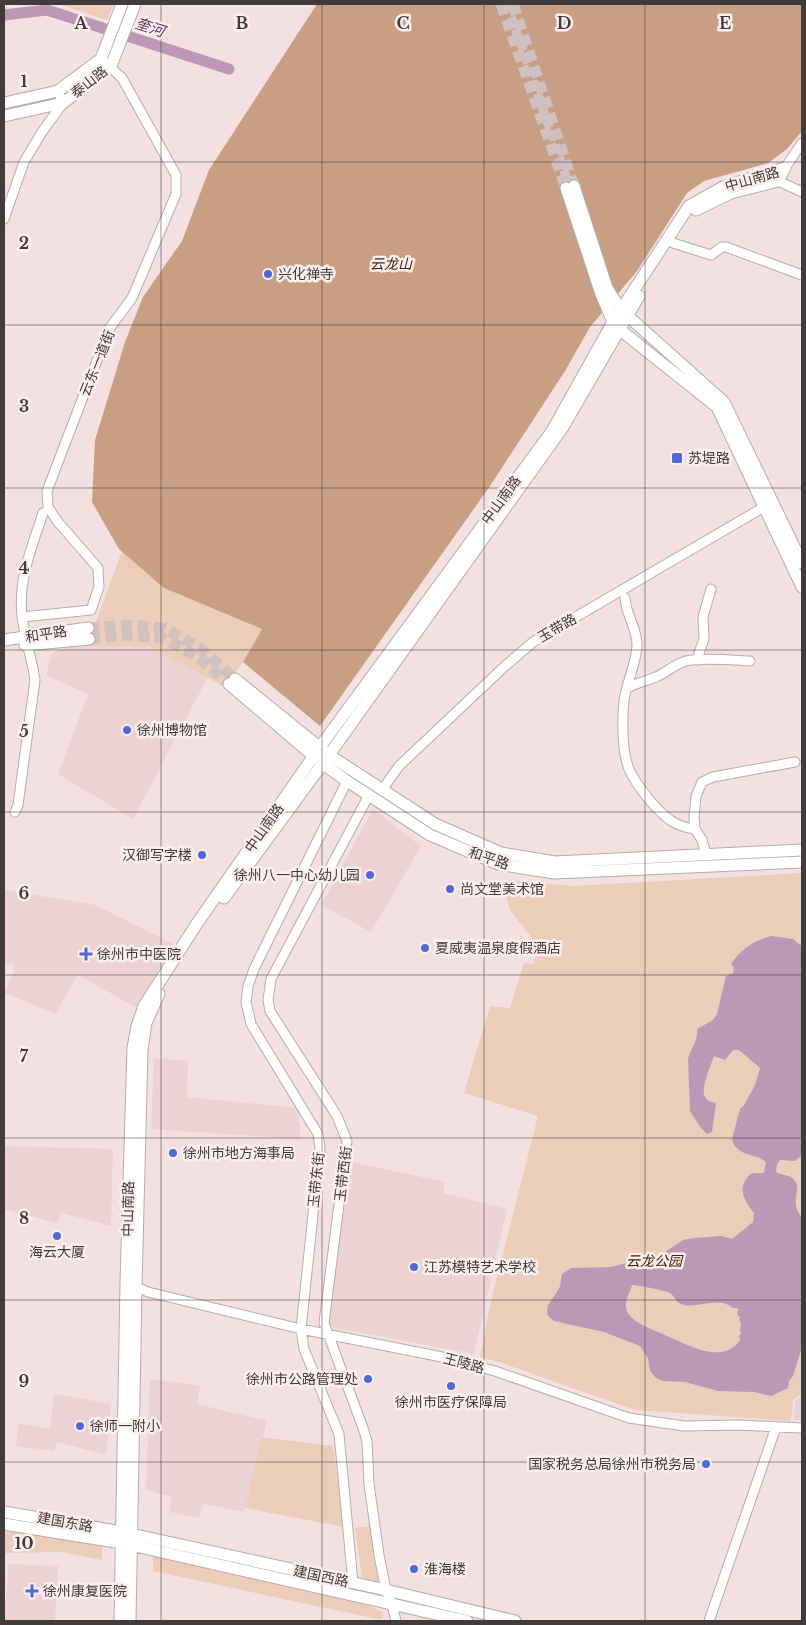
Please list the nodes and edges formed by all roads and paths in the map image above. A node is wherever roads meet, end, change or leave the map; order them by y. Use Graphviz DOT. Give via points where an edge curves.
graph roads {
  1 [pos="122,4"];
  2 [pos="135,4"];
  3 [pos="112,46"];
  4 [pos="106,63"];
  5 [pos="58,91"];
  6 [pos="4,103"];
  7 [pos="63,103"];
  8 [pos="4,116"];
  9 [pos="802,143"];
  10 [pos="785,168"];
  11 [pos="769,172"];
  12 [pos="778,181"];
  13 [pos="802,192"];
  14 [pos="4,219"];
  15 [pos="673,243"];
  16 [pos="802,275"];
  17 [pos="624,313"];
  18 [pos="616,325"];
  19 [pos="759,484"];
  20 [pos="765,502"];
  21 [pos="43,514"];
  22 [pos="799,553"];
  23 [pos="802,563"];
  24 [pos="801,581"];
  25 [pos="711,589"];
  26 [pos="625,598"];
  27 [pos="22,617"];
  28 [pos="88,633"];
  29 [pos="4,640"];
  30 [pos="27,641"];
  31 [pos="4,648"];
  32 [pos="699,660"];
  33 [pos="750,661"];
  34 [pos="232,682"];
  35 [pos="627,688"];
  36 [pos="321,756"];
  37 [pos="796,762"];
  38 [pos="347,781"];
  39 [pos="382,790"];
  40 [pos="369,795"];
  41 [pos="15,812"];
  42 [pos="695,829"];
  43 [pos="802,850"];
  44 [pos="706,855"];
  45 [pos="802,862"];
  46 [pos="131,1285"];
  47 [pos="305,1330"];
  48 [pos="325,1333"];
  49 [pos="776,1427"];
  50 [pos="802,1428"];
  51 [pos="4,1512"];
  52 [pos="4,1524"];
  53 [pos="127,1539"];
  54 [pos="353,1583"];
  55 [pos="386,1590"];
  56 [pos="392,1604"];
  57 [pos="120,1621"];
  58 [pos="130,1621"];
  59 [pos="396,1621"];
  60 [pos="467,1621"];
  61 [pos="515,1621"];
  62 [pos="709,1621"];
  1 -- 3 [label="main road, 泰山路"];
  2 -- 3 [label="main road, 泰山路" via="127,25"];
  3 -- 4 [label="main road, 泰山路"];
  4 -- 5 [label="main road, 泰山路"];
  4 -- 7 [label="main road, 泰山路"];
  4 -- 27 [label="street, 云东一道街" via="122,78 176,175 176,194 132,298 108,330 47,491 48,507 98,568 99,587 91,610"];
  5 -- 6 [label="main road, 泰山路"];
  5 -- 7 [label="street"];
  7 -- 8 [label="main road, 泰山路"];
  7 -- 14 [label="street" via="24,162"];
  9 -- 10 [label="street"];
  10 -- 11 [label="main road, 中山南路"];
  10 -- 12 [label="main road, 中山南路"];
  11 -- 12 [label="street"];
  11 -- 17 [label="main road, 中山南路" via="723,186 689,206"];
  12 -- 13 [label="street"];
  12 -- 15 [label="main road, 中山南路" via="731,193 694,211"];
  15 -- 16 [label="street" via="711,255 722,247 730,248"];
  15 -- 17 [label="main road, 中山南路"];
  17 -- 18 [label="main road, 中山南路"];
  17 -- 18 [label="main road" via="607,288 570,187 601,294"];
  17 -- 19 [label="main road" via="724,402"];
  18 -- 19 [label="main road" via="717,407"];
  18 -- 36 [label="main road, 中山南路" via="552,431"];
  19 -- 20 [label="main road"];
  20 -- 22 [label="main road"];
  20 -- 24 [label="main road"];
  20 -- 39 [label="street, 玉带路" via="533,642 399,766"];
  21 -- 27 [label="street" via="23,574"];
  22 -- 23 [label="main road"];
  25 -- 32 [label="street" via="703,617 704,639"];
  26 -- 35 [label="street" via="637,635"];
  27 -- 30 [label="street"];
  28 -- 30 [label="main road, 和平路"];
  29 -- 30 [label="main road, 和平路"];
  30 -- 31 [label="main road, 和平路"];
  30 -- 41 [label="street" via="35,680"];
  32 -- 33 [label="street"];
  32 -- 35 [label="street" via="679,663"];
  34 -- 36 [label="main road, 和平路"];
  35 -- 42 [label="street" via="623,714 630,770 665,816 674,823"];
  36 -- 38 [label="main road, 和平路"];
  36 -- 39 [label="main road, 和平路"];
  36 -- 46 [label="main road, 中山南路" via="171,963 144,1006 136,1026 133,1048"];
  37 -- 42 [label="street" via="713,777 702,782 694,806"];
  38 -- 40 [label="main road, 和平路"];
  38 -- 47 [label="street, 玉带东街" via="254,969 246,1002 251,1024 318,1134 320,1148"];
  39 -- 44 [label="main road, 和平路" via="435,824 501,853 555,862"];
  40 -- 45 [label="main road, 和平路" via="430,835 498,864 554,873"];
  40 -- 48 [label="street, 玉带西街" via="268,988 270,1011 337,1116 347,1141"];
  42 -- 44 [label="street"];
  43 -- 44 [label="main road, 和平路"];
  46 -- 47 [label="street, 王陵路" via="148,1292"];
  46 -- 53 [label="main road, 中山南路"];
  47 -- 48 [label="street, 王陵路"];
  47 -- 54 [label="street, 玉带东街" via="304,1349 339,1434"];
  48 -- 49 [label="street, 王陵路" via="495,1371 628,1418 684,1426"];
  48 -- 55 [label="street, 玉带西街" via="363,1428"];
  49 -- 50 [label="street, 王陵路"];
  49 -- 62 [label="street"];
  51 -- 53 [label="main road, 建国东路"];
  52 -- 53 [label="main road, 建国东路"];
  53 -- 54 [label="main road, 建国西路"];
  53 -- 56 [label="main road, 建国西路"];
  53 -- 57 [label="main road, 中山南路"];
  53 -- 58 [label="main road, 中山南路"];
  54 -- 55 [label="main road, 建国西路"];
  55 -- 56 [label="street, 玉带西街"];
  55 -- 61 [label="main road, 建国西路"];
  56 -- 59 [label="street, 玉带西街"];
  56 -- 60 [label="main road, 建国西路"];
}
